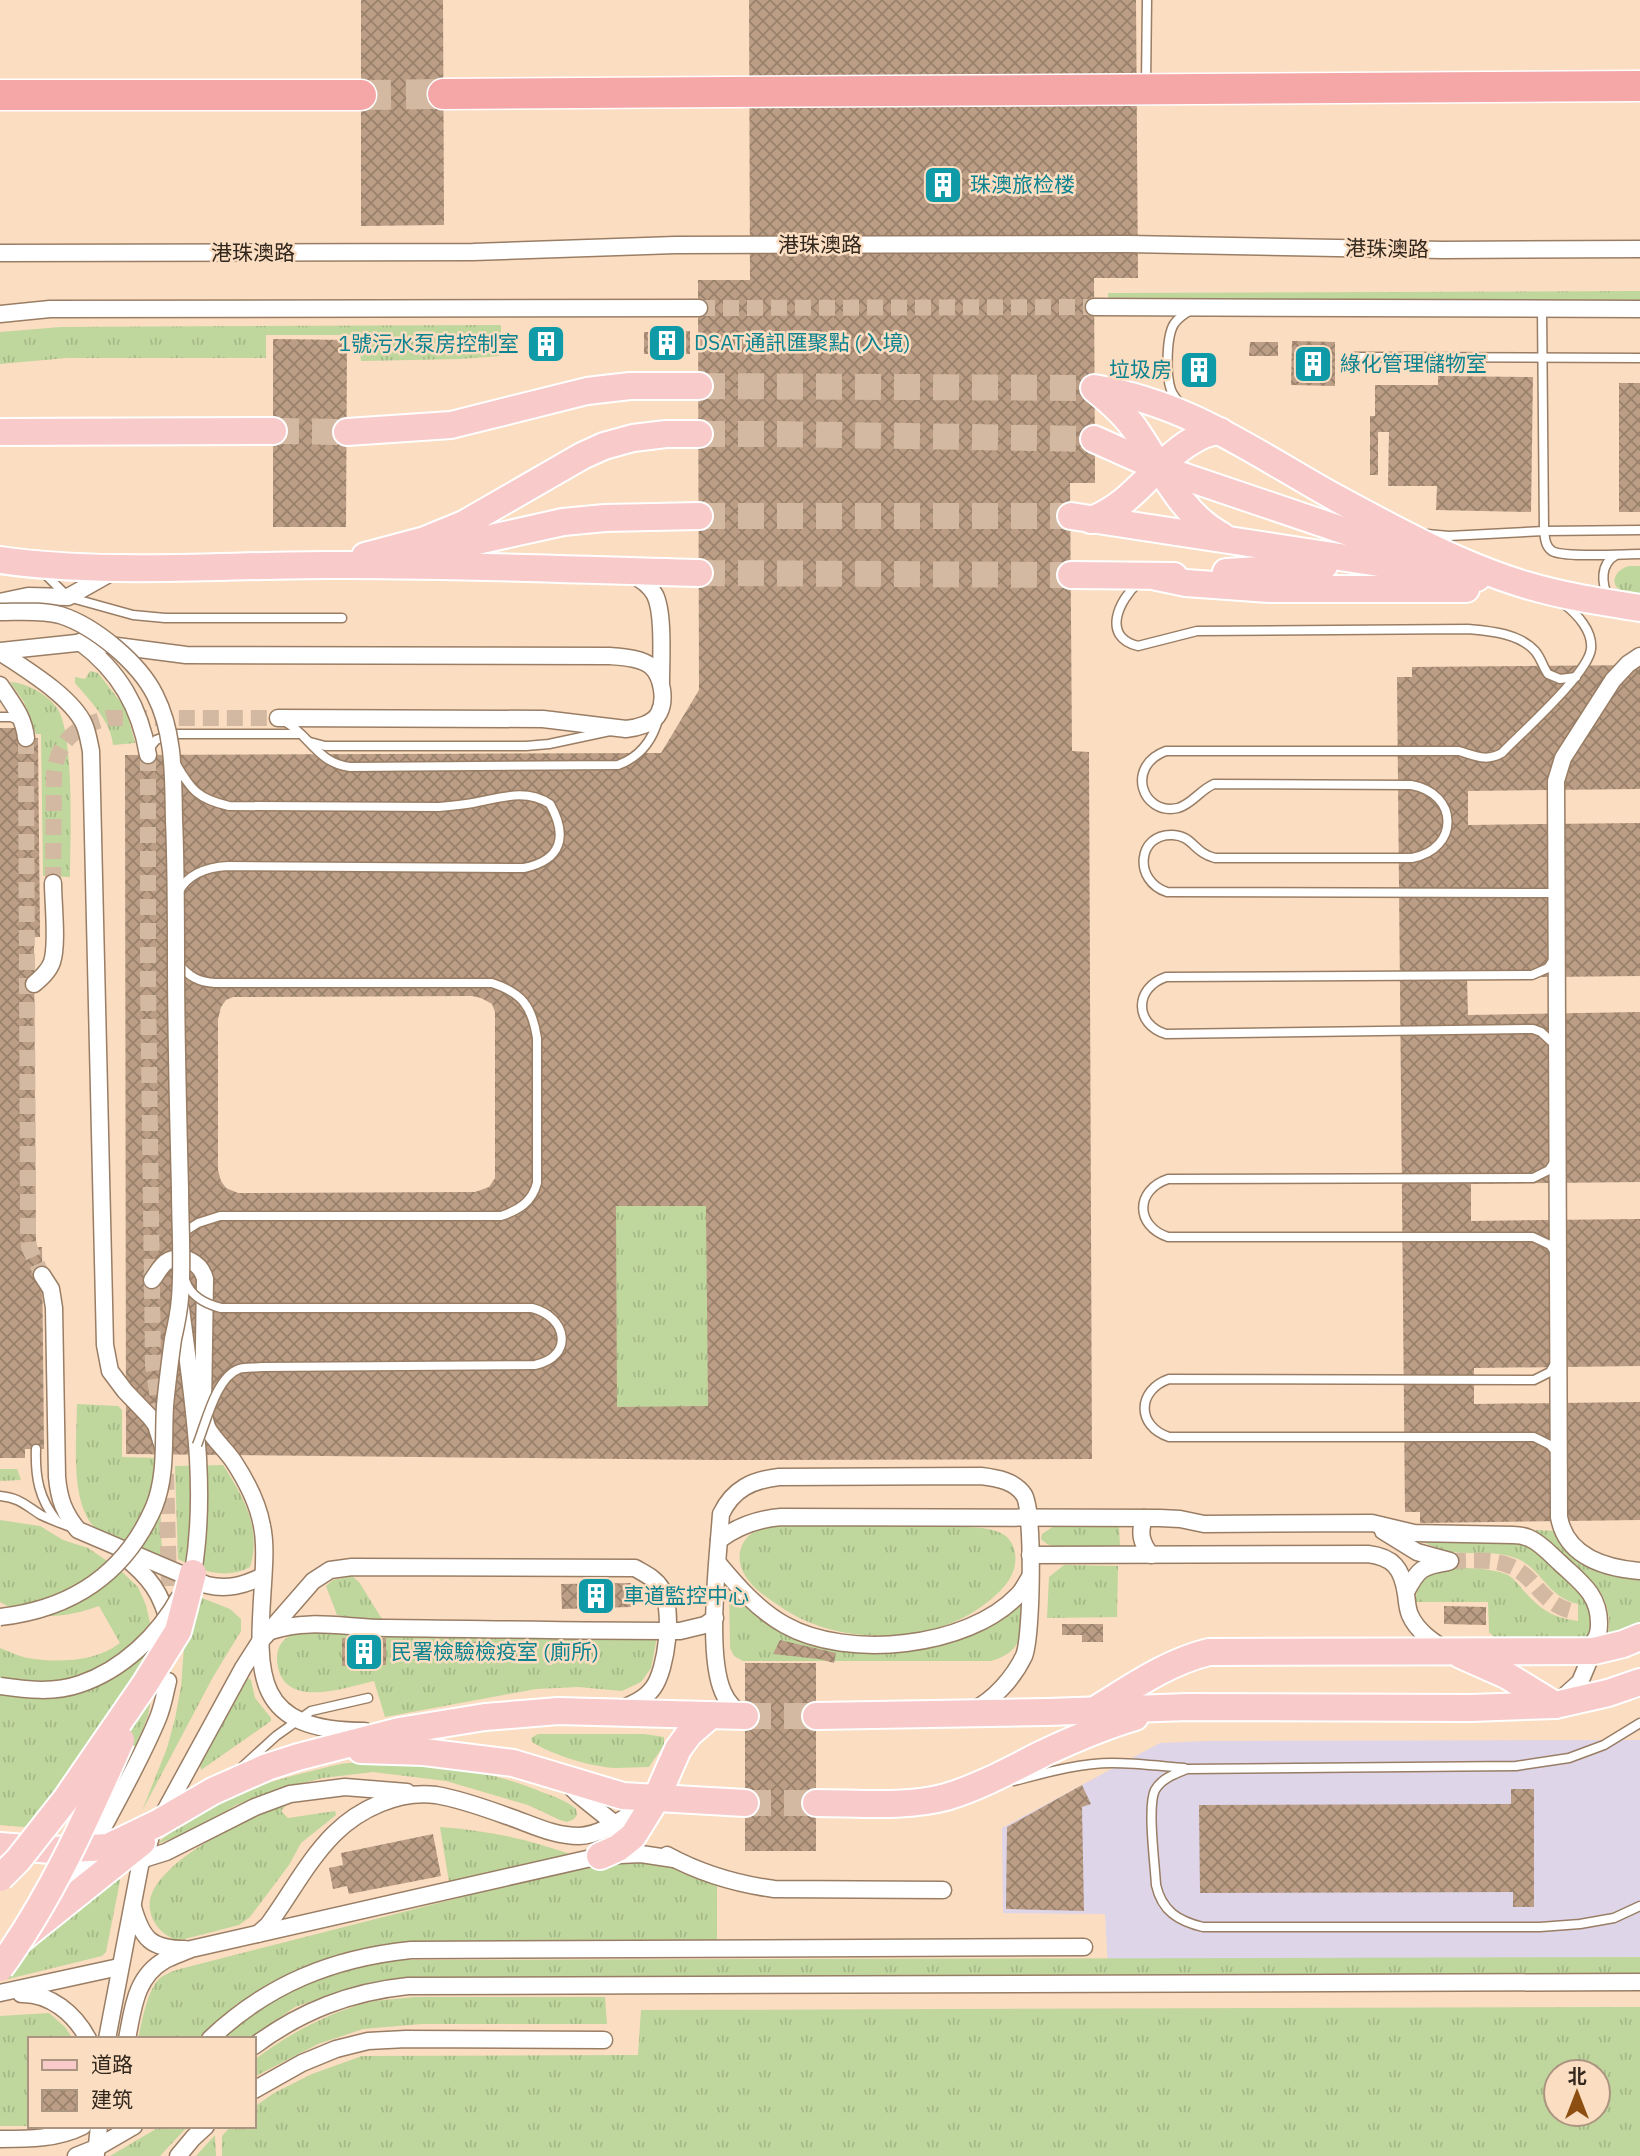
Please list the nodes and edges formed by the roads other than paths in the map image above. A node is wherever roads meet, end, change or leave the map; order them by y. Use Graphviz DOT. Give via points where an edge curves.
graph roads {
  1 [pos="1147,0"];
  2 [pos="1639,86"];
  3 [pos="1146,90"];
  4 [pos="443,94"];
  5 [pos="0,95"];
  6 [pos="361,95"];
  7 [pos="1640,248"];
  8 [pos="0,253"];
  9 [pos="1094,307"];
  10 [pos="1197,307"];
  11 [pos="699,308"];
  12 [pos="1542,309"];
  13 [pos="1640,309"];
  14 [pos="0,314"];
  15 [pos="1354,357"];
  16 [pos="1543,357"];
  17 [pos="1640,358"];
  18 [pos="699,386"];
  19 [pos="1195,419"];
  20 [pos="1220,430"];
  21 [pos="273,431"];
  22 [pos="0,432"];
  23 [pos="346,432"];
  24 [pos="699,435"];
  25 [pos="1094,439"];
  26 [pos="1159,468"];
  27 [pos="699,516"];
  28 [pos="1371,516"];
  29 [pos="1640,530"];
  30 [pos="1544,531"];
  31 [pos="1229,541"];
  32 [pos="1619,554"];
  33 [pos="1640,554"];
  34 [pos="0,560"];
  35 [pos="1374,562"];
  36 [pos="36,565"];
  37 [pos="330,565"];
  38 [pos="120,568"];
  39 [pos="625,572"];
  40 [pos="699,573"];
  41 [pos="1464,575"];
  42 [pos="1071,576"];
  43 [pos="1151,577"];
  44 [pos="1536,587"];
  45 [pos="68,597"];
  46 [pos="0,602"];
  47 [pos="1631,607"];
  48 [pos="0,612"];
  49 [pos="342,618"];
  50 [pos="80,642"];
  51 [pos="0,651"];
  52 [pos="1640,656"];
  53 [pos="1576,677"];
  54 [pos="661,682"];
  55 [pos="0,685"];
  56 [pos="659,714"];
  57 [pos="0,717"];
  58 [pos="278,718"];
  59 [pos="620,729"];
  60 [pos="25,732"];
  61 [pos="303,737"];
  62 [pos="148,753"];
  63 [pos="172,759"];
  64 [pos="53,883"];
  65 [pos="1557,892"];
  66 [pos="177,896"];
  67 [pos="1557,951"];
  68 [pos="176,959"];
  69 [pos="34,984"];
  70 [pos="1557,1054"];
  71 [pos="1558,1154"];
  72 [pos="180,1235"];
  73 [pos="1558,1261"];
  74 [pos="180,1268"];
  75 [pos="42,1275"];
  76 [pos="152,1280"];
  77 [pos="180,1299"];
  78 [pos="1558,1356"];
  79 [pos="197,1445"];
  80 [pos="36,1449"];
  81 [pos="165,1454"];
  82 [pos="1559,1461"];
  83 [pos="0,1496"];
  84 [pos="1029,1518"];
  85 [pos="1144,1518"];
  86 [pos="58,1522"];
  87 [pos="1372,1523"];
  88 [pos="78,1530"];
  89 [pos="104,1540"];
  90 [pos="719,1540"];
  91 [pos="1030,1555"];
  92 [pos="1151,1555"];
  93 [pos="718,1563"];
  94 [pos="1640,1571"];
  95 [pos="193,1573"];
  96 [pos="263,1576"];
  97 [pos="1030,1577"];
  98 [pos="1406,1592"];
  99 [pos="0,1617"];
  100 [pos="715,1618"];
  101 [pos="170,1631"];
  102 [pos="271,1631"];
  103 [pos="667,1631"];
  104 [pos="1640,1637"];
  105 [pos="259,1643"];
  106 [pos="1590,1646"];
  107 [pos="1446,1650"];
  108 [pos="1640,1682"];
  109 [pos="157,1683"];
  110 [pos="0,1686"];
  111 [pos="368,1698"];
  112 [pos="1555,1705"];
  113 [pos="1188,1707"];
  114 [pos="1094,1710"];
  115 [pos="614,1711"];
  116 [pos="964,1714"];
  117 [pos="711,1715"];
  118 [pos="745,1716"];
  119 [pos="816,1716"];
  120 [pos="296,1720"];
  121 [pos="1640,1723"];
  122 [pos="399,1731"];
  123 [pos="321,1752"];
  124 [pos="513,1763"];
  125 [pos="1187,1769"];
  126 [pos="564,1780"];
  127 [pos="213,1791"];
  128 [pos="434,1795"];
  129 [pos="949,1796"];
  130 [pos="656,1799"];
  131 [pos="118,1801"];
  132 [pos="745,1803"];
  133 [pos="816,1803"];
  134 [pos="155,1828"];
  135 [pos="623,1830"];
  136 [pos="4,1847"];
  137 [pos="91,1849"];
  138 [pos="600,1856"];
  139 [pos="674,1859"];
  140 [pos="142,1860"];
  141 [pos="111,1868"];
  142 [pos="0,1878"];
  143 [pos="943,1890"];
  144 [pos="67,1904"];
  145 [pos="132,1906"];
  146 [pos="1640,1906"];
  147 [pos="256,1935"];
  148 [pos="1084,1947"];
  149 [pos="191,1949"];
  150 [pos="0,1953"];
  151 [pos="119,1967"];
  152 [pos="0,1968"];
  153 [pos="1640,1982"];
  154 [pos="0,1994"];
  155 [pos="86,2037"];
  156 [pos="107,2037"];
  157 [pos="127,2037"];
  158 [pos="212,2037"];
  159 [pos="604,2040"];
  160 [pos="256,2045"];
  161 [pos="256,2089"];
  162 [pos="79,2128"];
  163 [pos="99,2128"];
  164 [pos="131,2128"];
  165 [pos="204,2128"];
  166 [pos="0,2139"];
  167 [pos="96,2152"];
  168 [pos="76,2156"];
  169 [pos="178,2156"];
  1 -- 3 [label="lane"];
  2 -- 3 [label="highway"];
  3 -- 4 [label="highway"];
  5 -- 6 [label="highway"];
  7 -- 8 [label="street, 港珠澳路" via="675,245 473,252"];
  9 -- 10 [label="street"];
  10 -- 12 [label="street"];
  10 -- 19 [label="lane" via="1172,326 1168,378 1182,407"];
  11 -- 14 [label="street" via="50,309"];
  12 -- 13 [label="street"];
  12 -- 16 [label="lane"];
  15 -- 16 [label="lane"];
  16 -- 17 [label="lane"];
  16 -- 30 [label="lane"];
  18 -- 23 [label="main road" via="587,391 451,425"];
  19 -- 20 [label="main road"];
  19 -- 26 [label="main road" via="1142,398 1094,388 1136,429"];
  20 -- 26 [label="main road" via="1200,436"];
  20 -- 28 [label="main road"];
  21 -- 22 [label="main road"];
  24 -- 37 [label="main road" via="666,434 604,446 464,524 401,547"];
  25 -- 26 [label="main road"];
  26 -- 31 [label="main road" via="1197,520"];
  26 -- 31 [label="main road" via="1108,514 1081,518"];
  26 -- 41 [label="main road"];
  27 -- 37 [label="main road" via="563,522 422,553"];
  28 -- 30 [label="lane" via="1425,534"];
  28 -- 44 [label="main road" via="1457,559"];
  29 -- 30 [label="lane"];
  30 -- 32 [label="lane" via="1546,545 1558,553"];
  31 -- 35 [label="main road"];
  32 -- 33 [label="lane"];
  32 -- 47 [label="lane" via="1607,563 1605,590"];
  34 -- 36 [label="main road"];
  35 -- 41 [label="main road"];
  35 -- 43 [label="main road"];
  36 -- 38 [label="main road"];
  36 -- 45 [label="lane"];
  37 -- 38 [label="main road"];
  37 -- 39 [label="main road"];
  38 -- 45 [label="street"];
  39 -- 40 [label="main road"];
  39 -- 54 [label="street" via="648,585 659,606"];
  41 -- 44 [label="main road"];
  42 -- 43 [label="main road"];
  43 -- 44 [label="main road" via="1269,589"];
  43 -- 53 [label="lane" via="1124,598 1117,615 1117,629 1129,644 1138,646 1197,631 1486,630 1523,641 1548,674 1560,679"];
  44 -- 47 [label="main road"];
  44 -- 53 [label="lane" via="1579,618 1591,639 1588,661"];
  45 -- 46 [label="street" via="28,596"];
  45 -- 49 [label="lane" via="133,615 165,618"];
  48 -- 63 [label="street, bridge" via="57,614 108,642 154,692 167,726"];
  50 -- 51 [label="street"];
  50 -- 54 [label="street" via="186,655 626,657 652,667"];
  50 -- 62 [label="street" via="108,666 130,697"];
  51 -- 81 [label="street" via="53,689 77,714 91,751 106,1357 116,1380 156,1425"];
  52 -- 65 [label="street" via="1613,680 1563,758 1556,780"];
  53 -- 65 [label="lane" via="1494,757 1477,758 1459,751 1166,751 1150,759 1142,775 1150,800 1166,808 1184,806 1214,784 1411,785 1435,793 1447,815 1447,828 1436,849 1412,858 1215,858 1185,837 1167,835 1151,844 1143,859 1151,884 1167,892"];
  54 -- 56 [label="street"];
  55 -- 60 [label="street"];
  56 -- 59 [label="street" via="636,728"];
  56 -- 61 [label="lane" via="651,738 636,756 618,765 350,767 326,760"];
  57 -- 60 [label="lane" via="18,719"];
  58 -- 59 [label="street" via="543,719"];
  58 -- 61 [label="lane"];
  59 -- 61 [label="lane" via="526,746 324,746"];
  61 -- 62 [label="lane" via="172,734 156,740"];
  63 -- 66 [label="street, bridge"];
  63 -- 66 [label="lane, bridge" via="188,786 204,798 229,806 439,807 531,795 550,804 561,840 549,859 524,868 212,867 192,877"];
  64 -- 69 [label="street" via="52,962"];
  65 -- 67 [label="street"];
  66 -- 68 [label="street, bridge"];
  67 -- 70 [label="street"];
  67 -- 70 [label="lane" via="1548,968 1532,975 1166,977 1145,993 1142,1010 1150,1026 1166,1034 1533,1029 1549,1038"];
  68 -- 72 [label="street, bridge"];
  68 -- 72 [label="lane" via="190,976 215,984 492,984 518,995 529,1008 537,1038 537,1183 531,1200 514,1212 501,1216 220,1216"];
  70 -- 71 [label="street"];
  71 -- 73 [label="street"];
  71 -- 73 [label="lane" via="1549,1170 1533,1178 1168,1179 1151,1188 1143,1207 1151,1228 1168,1237 1533,1237 1550,1245"];
  72 -- 74 [label="street, bridge"];
  73 -- 78 [label="street"];
  74 -- 77 [label="street, bridge"];
  74 -- 79 [label="lane, bridge" via="191,1293 221,1308 532,1308 548,1314 560,1328 555,1358 534,1365 240,1369 219,1385"];
  75 -- 88 [label="street" via="51,1289 54,1308 59,1497 67,1518"];
  76 -- 96 [label="street" via="166,1262 181,1258 203,1271 203,1408 208,1429 256,1502 264,1537"];
  77 -- 79 [label="street, bridge"];
  77 -- 99 [label="street, bridge" via="165,1404 163,1478 145,1524 119,1562 76,1596 32,1613"];
  78 -- 82 [label="street"];
  78 -- 82 [label="lane" via="1550,1372 1534,1380 1169,1379 1153,1387 1144,1404 1147,1421 1169,1437 1534,1437 1550,1445"];
  79 -- 95 [label="street" via="200,1516"];
  80 -- 86 [label="lane" via="39,1489"];
  82 -- 94 [label="street" via="1559,1517 1573,1547 1614,1568"];
  83 -- 86 [label="lane" via="23,1501"];
  84 -- 85 [label="street"];
  84 -- 90 [label="street" via="765,1518 738,1527"];
  84 -- 90 [label="street" via="1023,1492 998,1478 779,1477 753,1482 735,1493 720,1514"];
  84 -- 91 [label="street"];
  85 -- 87 [label="street" via="1204,1524"];
  85 -- 92 [label="street" via="1140,1532"];
  86 -- 88 [label="lane"];
  87 -- 98 [label="street" via="1417,1552 1450,1561 1416,1573"];
  87 -- 106 [label="street" via="1414,1534 1528,1537 1591,1594 1600,1610"];
  88 -- 89 [label="street"];
  89 -- 96 [label="street" via="207,1585 239,1586"];
  89 -- 101 [label="street" via="149,1579 162,1600"];
  90 -- 93 [label="street"];
  91 -- 92 [label="street"];
  91 -- 97 [label="street"];
  92 -- 98 [label="street" via="1382,1556 1394,1563"];
  93 -- 97 [label="street" via="747,1596 784,1625 826,1640 868,1644 926,1640 980,1622 1019,1595"];
  93 -- 100 [label="street"];
  95 -- 109 [label="main road, bridge" via="178,1631"];
  95 -- 110 [label="street, bridge" via="157,1630 107,1672 54,1689"];
  96 -- 105 [label="street"];
  97 -- 116 [label="street" via="1025,1654 990,1699"];
  98 -- 107 [label="street" via="1415,1624"];
  100 -- 103 [label="street" via="695,1628"];
  100 -- 118 [label="street" via="719,1681 730,1705"];
  102 -- 103 [label="street" via="305,1623 370,1628"];
  102 -- 103 [label="street" via="313,1581 330,1570 352,1567 635,1569 660,1585"];
  102 -- 105 [label="street"];
  103 -- 115 [label="street" via="662,1673 651,1691"];
  104 -- 106 [label="main road" via="1623,1644"];
  105 -- 120 [label="street" via="271,1695"];
  105 -- 134 [label="street"];
  106 -- 107 [label="main road"];
  106 -- 112 [label="street" via="1580,1682"];
  107 -- 112 [label="main road" via="1497,1670"];
  107 -- 114 [label="main road" via="1209,1652 1174,1664"];
  108 -- 112 [label="main road"];
  109 -- 131 [label="street" via="159,1716"];
  109 -- 142 [label="main road, bridge"];
  109 -- 152 [label="main road, bridge" via="51,1889"];
  111 -- 120 [label="lane" via="311,1711"];
  112 -- 113 [label="main road"];
  113 -- 114 [label="main road"];
  113 -- 129 [label="main road" via="1112,1724"];
  114 -- 116 [label="main road"];
  115 -- 117 [label="main road"];
  115 -- 122 [label="main road" via="512,1714"];
  116 -- 119 [label="main road"];
  117 -- 118 [label="main road"];
  117 -- 130 [label="main road" via="678,1749"];
  120 -- 122 [label="street" via="329,1730"];
  120 -- 127 [label="lane"];
  121 -- 125 [label="lane" via="1604,1745 1569,1758 1516,1766"];
  122 -- 123 [label="main road"];
  122 -- 124 [label="main road" via="435,1736"];
  123 -- 124 [label="main road" via="374,1749"];
  123 -- 127 [label="main road" via="299,1756"];
  124 -- 126 [label="main road"];
  125 -- 129 [label="lane" via="1137,1763 1091,1765"];
  125 -- 146 [label="lane" via="1160,1784 1152,1807 1159,1897 1179,1920 1194,1925 1541,1927 1614,1918"];
  126 -- 130 [label="main road" via="623,1796"];
  126 -- 135 [label="street"];
  127 -- 134 [label="main road"];
  128 -- 135 [label="street" via="558,1833 581,1836"];
  128 -- 140 [label="street" via="345,1787 290,1794"];
  128 -- 147 [label="street" via="401,1797 358,1815 335,1834"];
  129 -- 133 [label="main road" via="909,1803"];
  130 -- 132 [label="main road"];
  130 -- 135 [label="main road"];
  131 -- 136 [label="street" via="82,1829 37,1843"];
  131 -- 137 [label="street"];
  134 -- 137 [label="main road"];
  134 -- 140 [label="street"];
  134 -- 141 [label="main road"];
  135 -- 138 [label="main road" via="618,1848"];
  135 -- 139 [label="street"];
  136 -- 137 [label="main road"];
  137 -- 144 [label="street"];
  138 -- 139 [label="street" via="641,1854"];
  138 -- 147 [label="street"];
  139 -- 143 [label="street" via="726,1879 774,1889"];
  140 -- 141 [label="street"];
  140 -- 145 [label="street"];
  141 -- 144 [label="main road"];
  144 -- 150 [label="main road, bridge"];
  145 -- 149 [label="street" via="144,1937 152,1943"];
  145 -- 151 [label="street"];
  147 -- 149 [label="street"];
  148 -- 158 [label="street" via="375,1953 287,1983 233,2017"];
  149 -- 157 [label="street" via="163,1961 144,1980 136,1992"];
  151 -- 154 [label="street"];
  151 -- 156 [label="street"];
  153 -- 160 [label="street" via="408,1986 382,1988 330,2003"];
  154 -- 155 [label="street" via="26,1993 54,2002"];
  159 -- 161 [label="street" via="368,2041 302,2063"];
  162 -- 166 [label="street" via="51,2137"];
  163 -- 167 [label="street"];
  164 -- 167 [label="street"];
  165 -- 169 [label="street"];
  167 -- 168 [label="street"];
}
